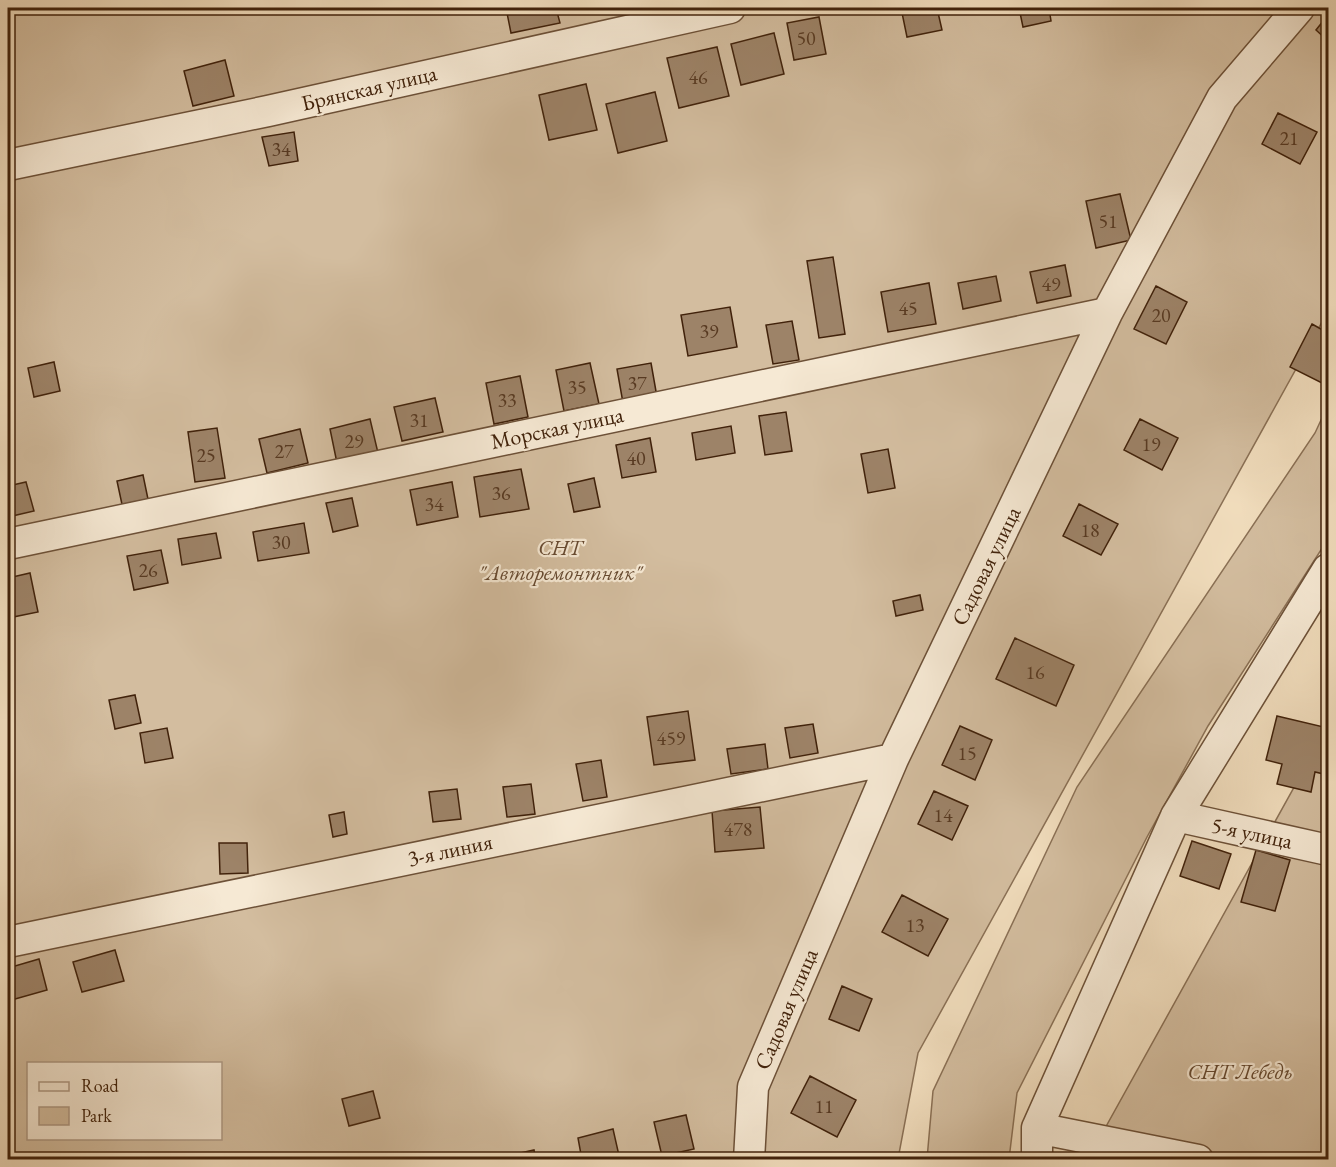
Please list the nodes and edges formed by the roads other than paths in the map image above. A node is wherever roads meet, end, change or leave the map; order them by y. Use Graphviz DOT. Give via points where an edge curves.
graph roads {
  1 [pos="730,8"];
  2 [pos="1299,8"];
  3 [pos="8,165"];
  4 [pos="1107,313"];
  5 [pos="8,544"];
  6 [pos="1329,569"];
  7 [pos="893,759"];
  8 [pos="1176,816"];
  9 [pos="1329,850"];
  10 [pos="8,942"];
  11 [pos="1037,1128"];
  12 [pos="749,1160"];
  13 [pos="1037,1160"];
  14 [pos="1198,1160"];
  1 -- 3 [label="street, Брянская улица"];
  2 -- 4 [label="street, Садовая улица" via="1222,98"];
  4 -- 5 [label="street, Морская улица"];
  4 -- 7 [label="street, Садовая улица"];
  6 -- 8 [label="street"];
  7 -- 10 [label="street, 3-я линия"];
  7 -- 12 [label="street, Садовая улица" via="753,1087"];
  8 -- 9 [label="street, 5-я улица"];
  8 -- 11 [label="street"];
  11 -- 13 [label="street"];
  11 -- 14 [label="street"];
}
